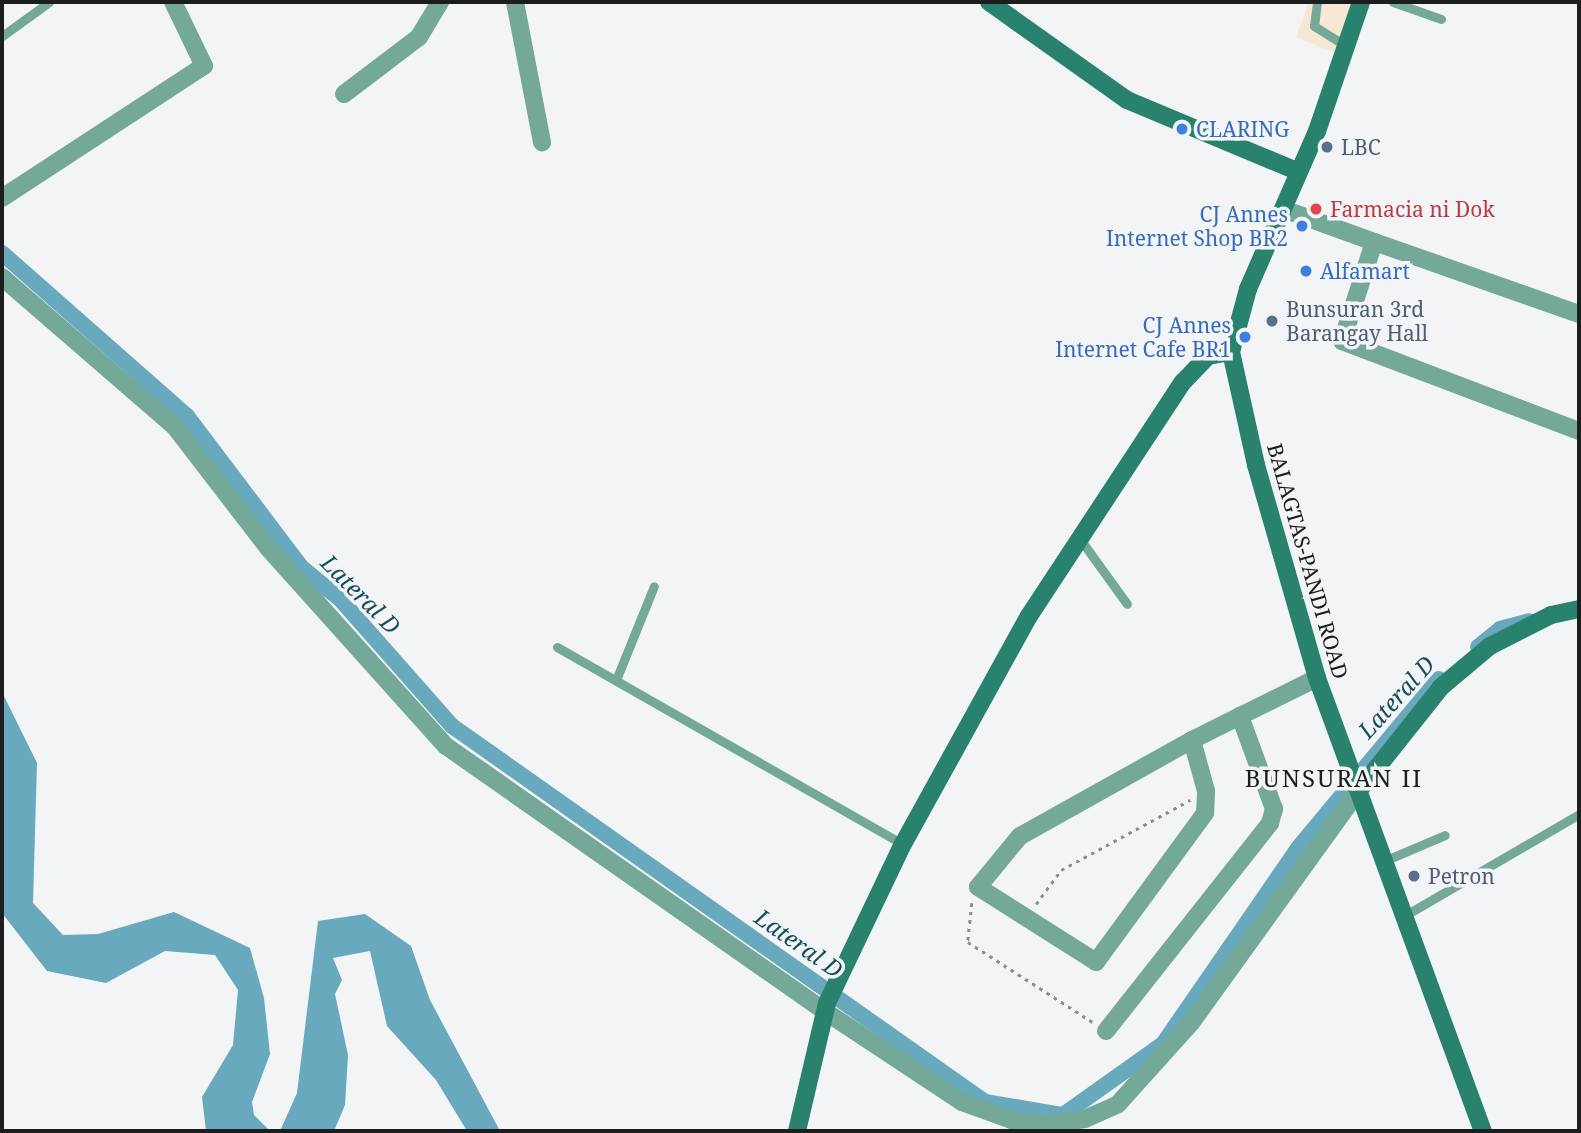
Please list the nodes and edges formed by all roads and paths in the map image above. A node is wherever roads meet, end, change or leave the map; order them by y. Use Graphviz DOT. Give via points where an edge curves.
graph roads {
  1 [pos="49,2"];
  2 [pos="173,2"];
  3 [pos="440,2"];
  4 [pos="515,2"];
  5 [pos="989,2"];
  6 [pos="1317,2"];
  7 [pos="1361,2"];
  8 [pos="1393,2"];
  9 [pos="1441,19"];
  10 [pos="2,36"];
  11 [pos="1347,47"];
  12 [pos="344,94"];
  13 [pos="542,142"];
  14 [pos="1299,172"];
  15 [pos="2,198"];
  16 [pos="1283,209"];
  17 [pos="1374,242"];
  18 [pos="2,277"];
  19 [pos="1579,314"];
  20 [pos="1231,352"];
  21 [pos="1579,431"];
  22 [pos="1080,538"];
  23 [pos="654,586"];
  24 [pos="1127,604"];
  25 [pos="1579,609"];
  26 [pos="557,647"];
  27 [pos="1317,678"];
  28 [pos="616,680"];
  29 [pos="1240,716"];
  30 [pos="1192,740"];
  31 [pos="1357,780"];
  32 [pos="1206,791"];
  33 [pos="1579,814"];
  34 [pos="1445,835"];
  35 [pos="903,844"];
  36 [pos="1384,861"];
  37 [pos="978,887"];
  38 [pos="1028,916"];
  39 [pos="1403,917"];
  40 [pos="829,1001"];
  41 [pos="1106,1031"];
  42 [pos="797,1131"];
  43 [pos="1483,1131"];
  1 -- 10 [label="lane"];
  2 -- 15 [label="street" via="204,66"];
  3 -- 12 [label="street" via="419,37"];
  4 -- 13 [label="street"];
  5 -- 14 [label="street" via="1127,100"];
  6 -- 11 [label="lane" via="1314,26"];
  7 -- 11 [label="street, BALAGTAS-PANDI ROAD"];
  8 -- 9 [label="lane"];
  11 -- 14 [label="street, BALAGTAS-PANDI ROAD"];
  14 -- 16 [label="street, BALAGTAS-PANDI ROAD"];
  16 -- 17 [label="street"];
  16 -- 20 [label="street, BALAGTAS-PANDI ROAD" via="1248,289"];
  17 -- 19 [label="street"];
  17 -- 21 [label="street" via="1342,341"];
  18 -- 40 [label="street" via="175,427 269,549 446,746"];
  20 -- 22 [label="street" via="1208,356 1183,382"];
  20 -- 27 [label="street, BALAGTAS-PANDI ROAD" via="1256,465"];
  22 -- 24 [label="lane"];
  22 -- 35 [label="street" via="1029,616"];
  23 -- 28 [label="lane"];
  25 -- 31 [label="street" via="1550,615 1480,654"];
  26 -- 28 [label="lane"];
  27 -- 29 [label="street"];
  27 -- 31 [label="street, BALAGTAS-PANDI ROAD"];
  28 -- 35 [label="lane"];
  29 -- 30 [label="street"];
  29 -- 41 [label="street" via="1274,809 1270,823"];
  30 -- 32 [label="street"];
  30 -- 37 [label="street" via="1020,836"];
  31 -- 36 [label="street, BALAGTAS-PANDI ROAD"];
  31 -- 40 [label="street" via="1149,1074 1118,1104 1085,1119 1047,1125 1012,1120 962,1102"];
  32 -- 38 [label="path" via="1061,870"];
  32 -- 38 [label="street" via="1205,813 1096,962"];
  33 -- 39 [label="lane"];
  34 -- 36 [label="lane"];
  35 -- 40 [label="street"];
  36 -- 39 [label="street, BALAGTAS-PANDI ROAD"];
  37 -- 38 [label="street"];
  37 -- 41 [label="path" via="968,917 968,942"];
  39 -- 43 [label="street, BALAGTAS-PANDI ROAD"];
  40 -- 42 [label="street"];
}
